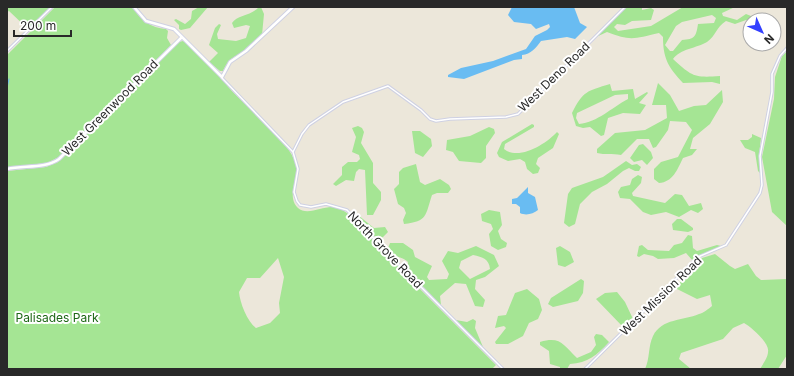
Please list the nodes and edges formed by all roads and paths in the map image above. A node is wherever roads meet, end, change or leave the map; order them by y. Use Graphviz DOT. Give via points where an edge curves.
graph roads {
  1 [pos="52,7"];
  2 [pos="134,7"];
  3 [pos="293,7"];
  4 [pos="625,7"];
  5 [pos="182,37"];
  6 [pos="787,48"];
  7 [pos="7,51"];
  8 [pos="222,77"];
  9 [pos="293,152"];
  10 [pos="7,169"];
  11 [pos="503,369"];
  12 [pos="585,369"];
  1 -- 7 [label="street"];
  2 -- 5 [label="street" via="146,21 174,29"];
  3 -- 8 [label="street" via="246,51 230,62"];
  4 -- 9 [label="street, West Deno Road" via="518,114 436,121 388,86 343,102 308,125"];
  5 -- 8 [label="street"];
  5 -- 10 [label="street, West Greenwood Road" via="59,158 47,165"];
  6 -- 12 [label="street, West Mission Road" via="780,56 772,74 772,92 760,156 760,193 726,245 698,258"];
  8 -- 9 [label="street, North Grove Road"];
  9 -- 11 [label="street, North Grove Road" via="298,169 294,192 300,205 311,207 326,204 347,210"];
}
